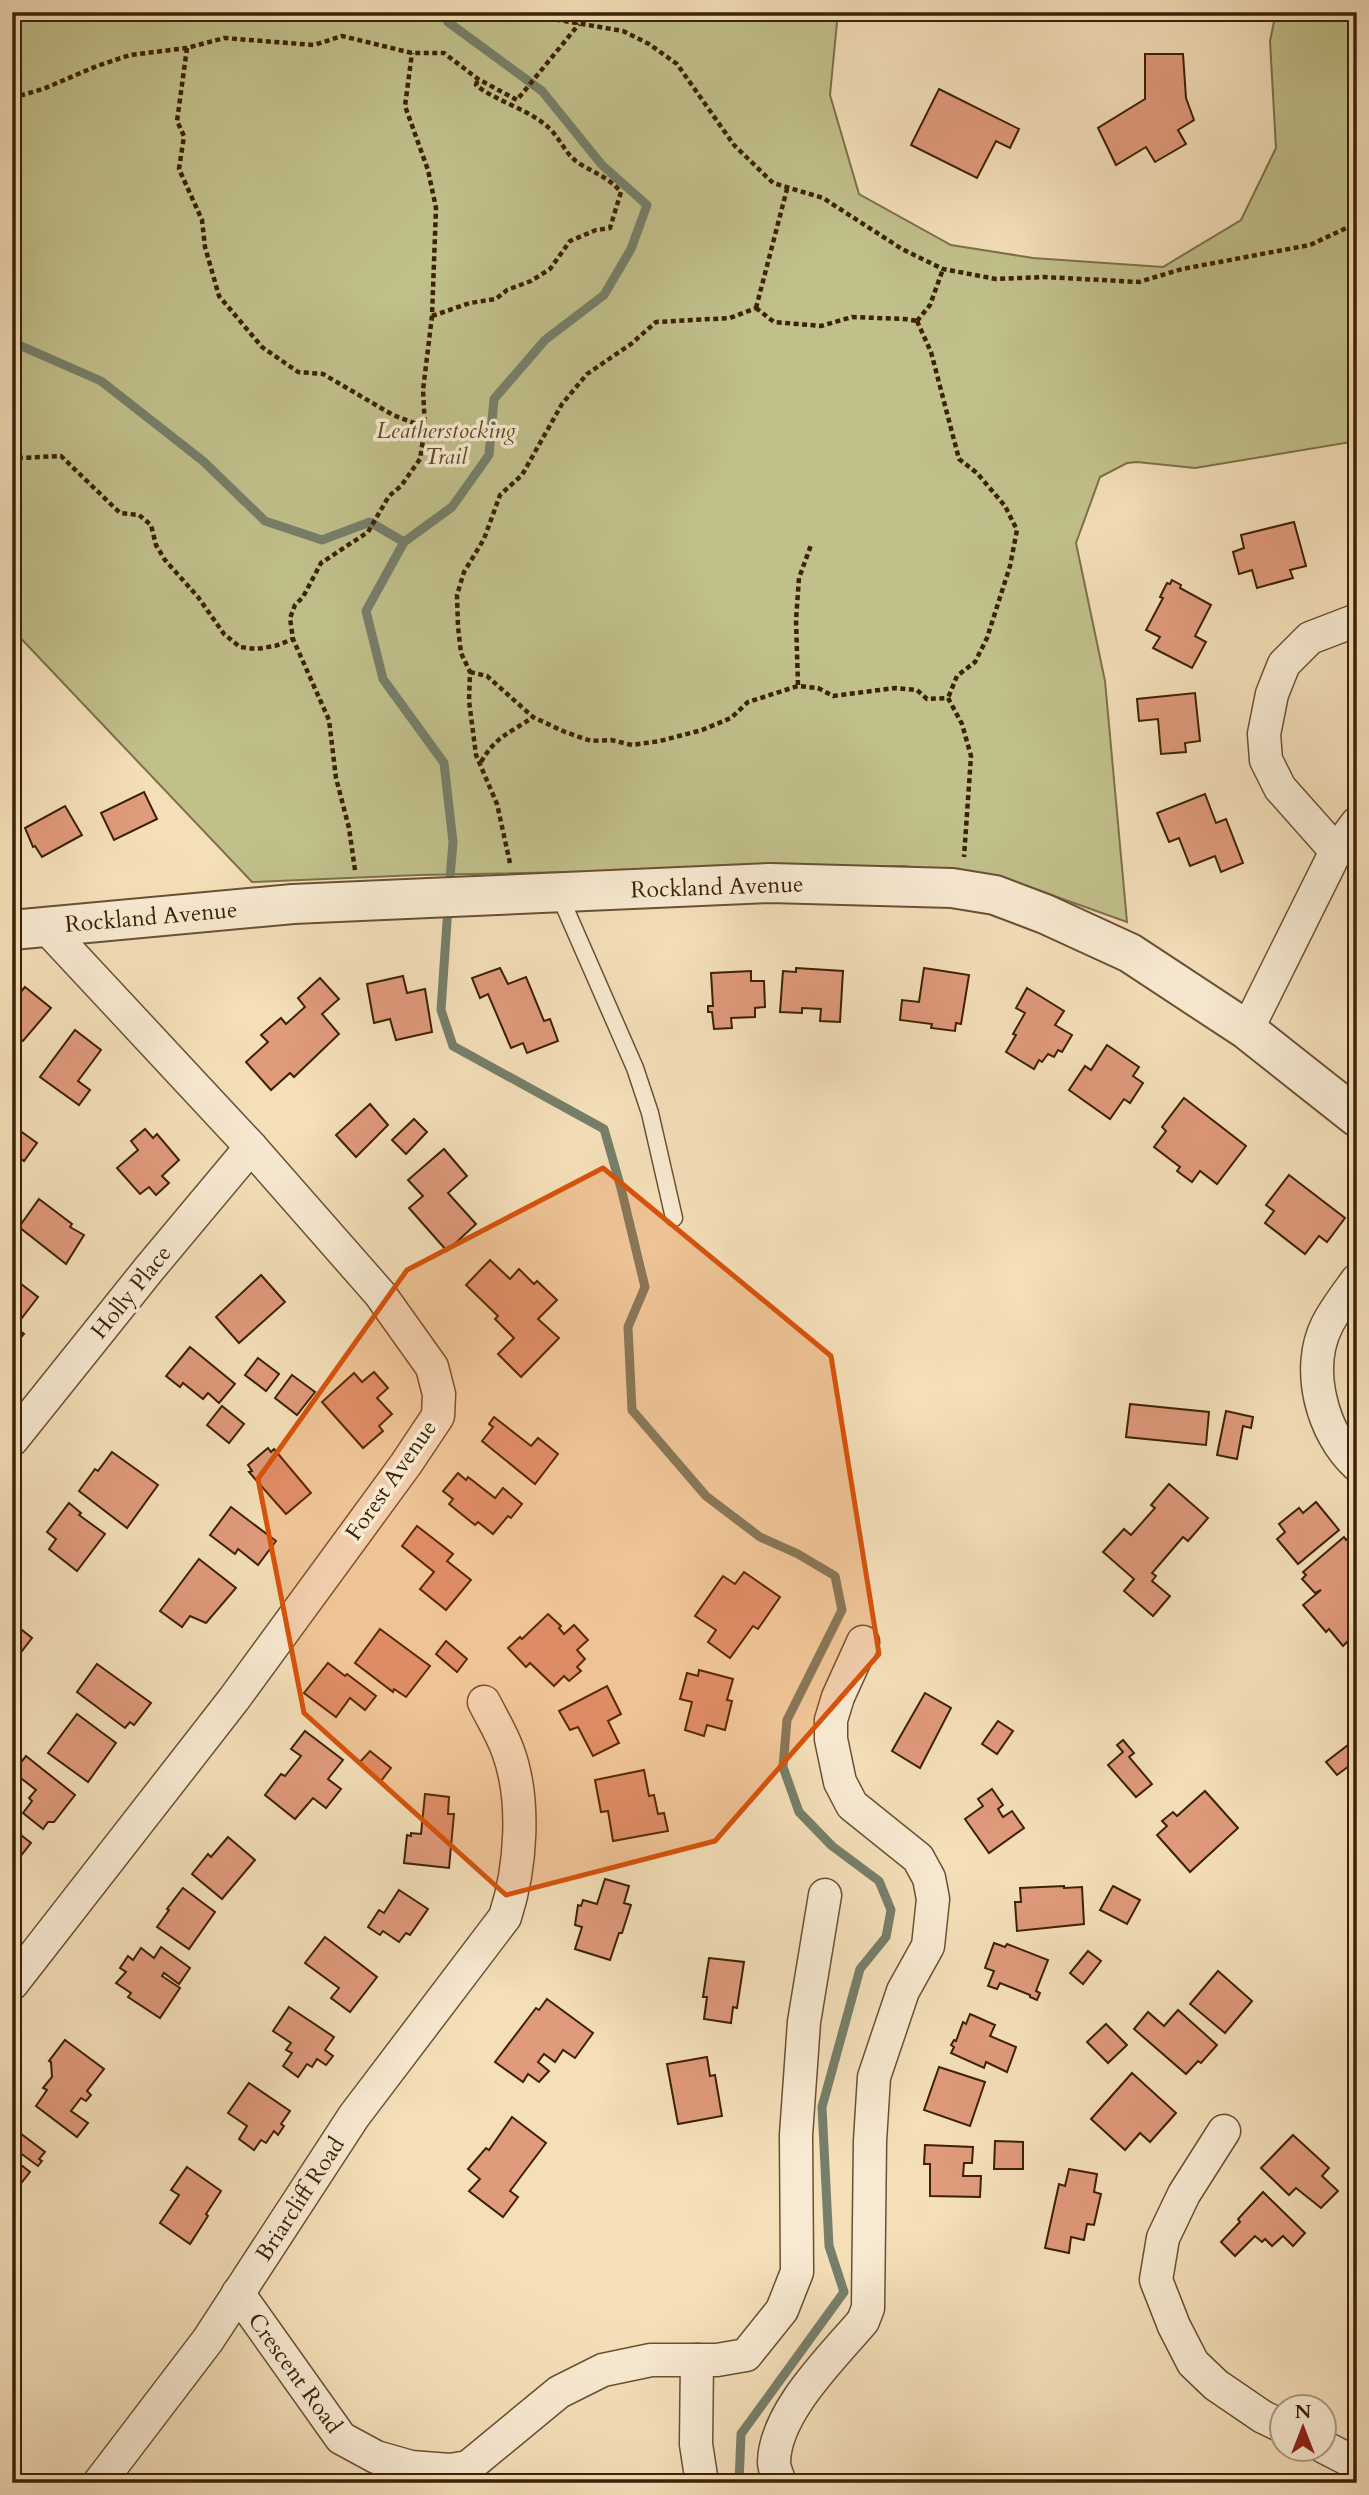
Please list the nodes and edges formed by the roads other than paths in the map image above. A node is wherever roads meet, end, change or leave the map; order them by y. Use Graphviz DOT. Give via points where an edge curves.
graph roads {
  1 [pos="1357,620"];
  2 [pos="1357,823"];
  3 [pos="1336,851"];
  4 [pos="558,892"];
  5 [pos="29,929"];
  6 [pos="1247,1030"];
  7 [pos="1357,1117"];
  8 [pos="251,1147"];
  9 [pos="674,1218"];
  10 [pos="1357,1280"];
  11 [pos="12,1440"];
  12 [pos="1357,1465"];
  13 [pos="863,1642"];
  14 [pos="484,1702"];
  15 [pos="825,1895"];
  16 [pos="12,1984"];
  17 [pos="1224,2131"];
  18 [pos="238,2293"];
  19 [pos="698,2360"];
  20 [pos="1268,2419"];
  21 [pos="1338,2454"];
  22 [pos="1357,2464"];
  23 [pos="99,2483"];
  24 [pos="702,2483"];
  25 [pos="780,2483"];
  1 -- 3 [label="street" via="1310,638 1284,664 1264,734 1266,760 1280,788"];
  2 -- 3 [label="street"];
  3 -- 6 [label="street"];
  4 -- 5 [label="street, Rockland Avenue" via="293,904"];
  4 -- 6 [label="street, Rockland Avenue" via="770,883 995,895 1130,953"];
  4 -- 9 [label="lane" via="635,1068"];
  5 -- 8 [label="street, Forest Avenue"];
  6 -- 7 [label="street, Rockland Avenue"];
  8 -- 11 [label="street, Holly Place"];
  8 -- 16 [label="street, Forest Avenue" via="380,1294 432,1367 439,1394 438,1416 234,1699"];
  10 -- 12 [label="street" via="1325,1328 1316,1379 1333,1435"];
  13 -- 25 [label="street" via="831,1720 839,1782 852,1805 918,1858 933,1899 928,1946 903,1991 874,2077 868,2308 863,2321 793,2406 773,2464"];
  14 -- 18 [label="street, Briarcliff Road" via="508,1751 518,1794 518,1860 505,1917 354,2116"];
  15 -- 19 [label="street, Crescent Road" via="804,2022 796,2134 797,2272 782,2310 746,2355"];
  17 -- 20 [label="street" via="1184,2194 1163,2238 1156,2280 1193,2363 1216,2385"];
  18 -- 19 [label="street, Crescent Road" via="341,2438 411,2467 468,2467 559,2392 603,2370 652,2360"];
  18 -- 23 [label="street, Briarcliff Road" via="208,2340"];
  19 -- 24 [label="street" via="696,2444"];
  21 -- 22 [label="street"];
}
